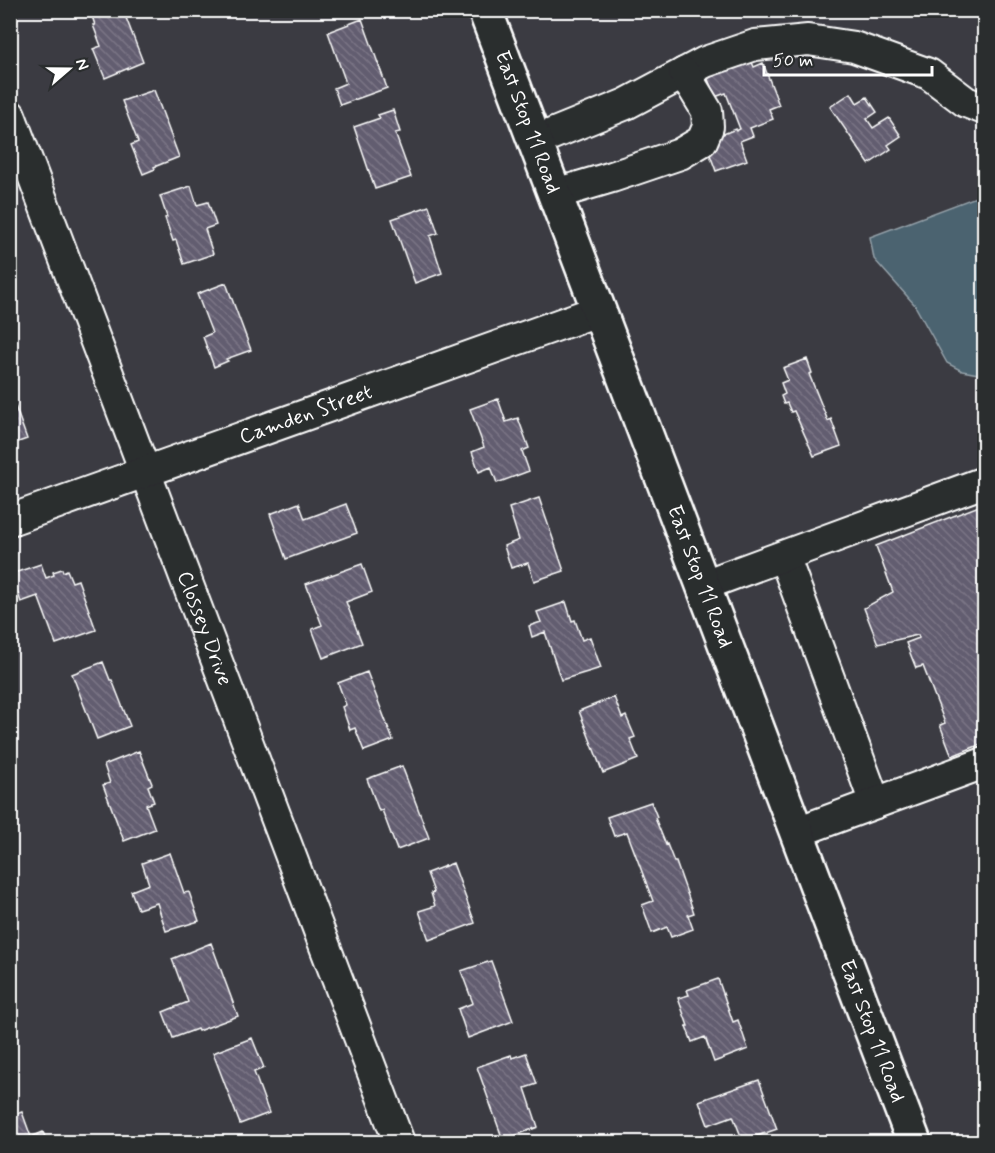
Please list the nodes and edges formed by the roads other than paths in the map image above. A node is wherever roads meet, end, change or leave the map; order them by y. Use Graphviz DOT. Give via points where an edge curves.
graph roads {
  1 [pos="485,10"];
  2 [pos="684,73"];
  3 [pos="984,109"];
  4 [pos="10,115"];
  5 [pos="535,141"];
  6 [pos="555,194"];
  7 [pos="600,310"];
  8 [pos="145,472"];
  9 [pos="984,482"];
  10 [pos="10,520"];
  11 [pos="784,556"];
  12 [pos="704,585"];
  13 [pos="984,763"];
  14 [pos="875,803"];
  15 [pos="797,832"];
  16 [pos="399,1143"];
  17 [pos="914,1143"];
  1 -- 5 [label="main road, East Stop 11 Road"];
  2 -- 3 [label="street" via="756,45 808,40 854,47 928,74 966,102"];
  2 -- 5 [label="street" via="626,104"];
  2 -- 6 [label="street" via="707,111 708,128 702,141 680,154"];
  4 -- 8 [label="street, Clossey Drive"];
  5 -- 6 [label="main road, East Stop 11 Road"];
  6 -- 7 [label="main road, East Stop 11 Road"];
  7 -- 8 [label="street, Camden Street"];
  7 -- 12 [label="main road, East Stop 11 Road"];
  8 -- 10 [label="street, Camden Street"];
  8 -- 16 [label="street, Clossey Drive"];
  9 -- 11 [label="street"];
  11 -- 12 [label="street"];
  11 -- 14 [label="street"];
  12 -- 15 [label="main road, East Stop 11 Road"];
  13 -- 14 [label="street"];
  14 -- 15 [label="street"];
  15 -- 17 [label="main road, East Stop 11 Road"];
}
